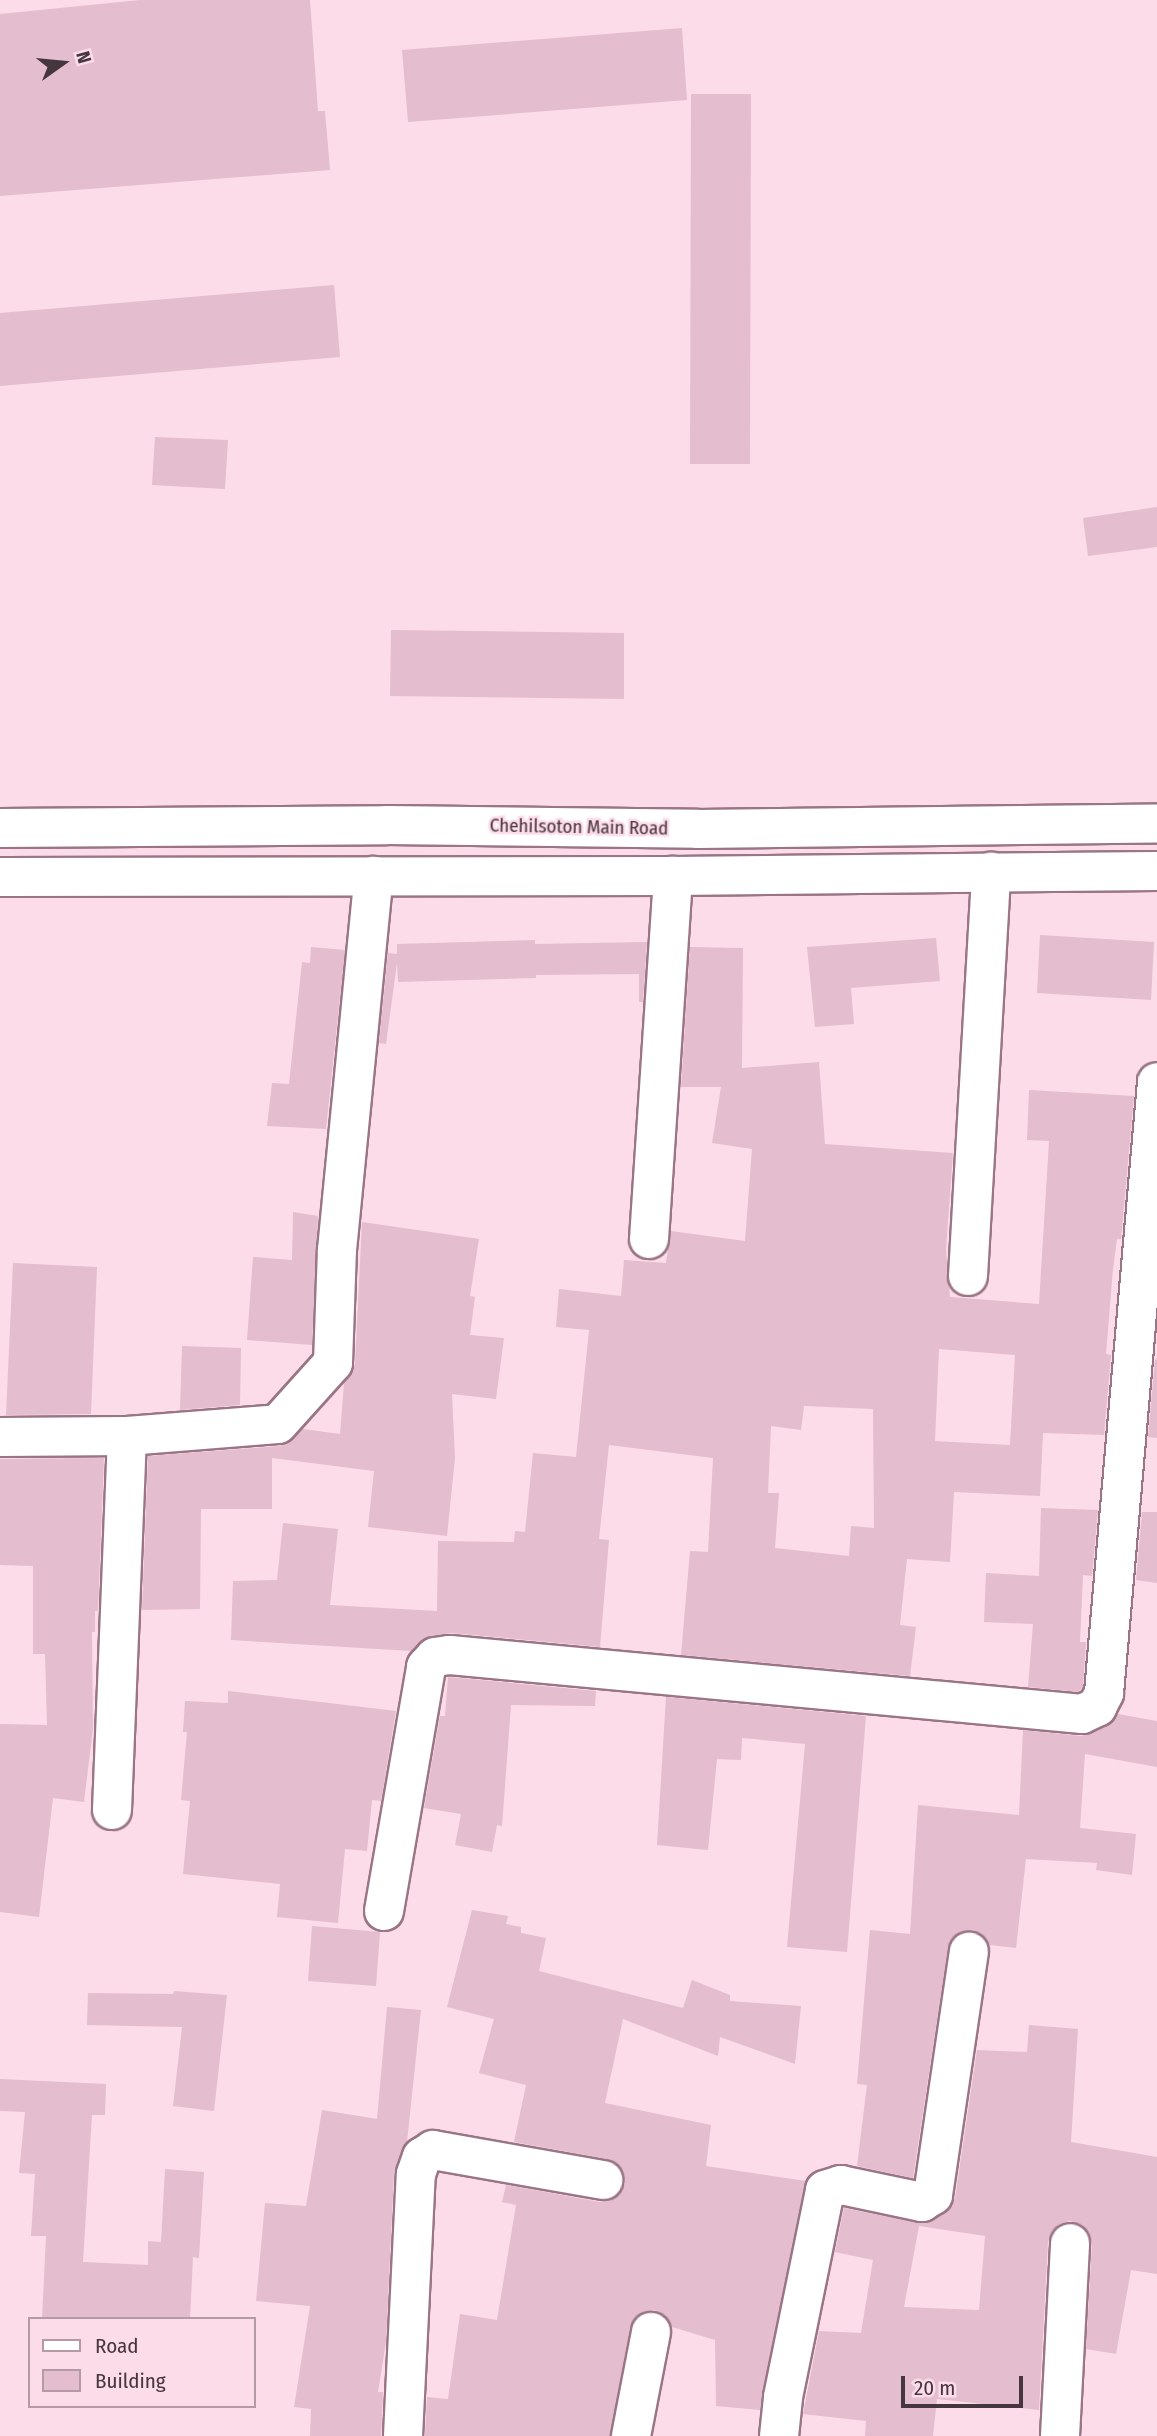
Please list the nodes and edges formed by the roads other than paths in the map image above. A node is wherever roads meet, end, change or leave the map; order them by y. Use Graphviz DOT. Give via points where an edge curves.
graph roads {
  1 [pos="1157,824"];
  2 [pos="0,828"];
  3 [pos="1157,871"];
  4 [pos="991,872"];
  5 [pos="374,876"];
  6 [pos="673,876"];
  7 [pos="0,877"];
  8 [pos="1157,1082"];
  9 [pos="649,1239"];
  10 [pos="968,1276"];
  11 [pos="127,1436"];
  12 [pos="0,1437"];
  13 [pos="112,1810"];
  14 [pos="384,1911"];
  15 [pos="969,1952"];
  16 [pos="603,2180"];
  17 [pos="1070,2243"];
  18 [pos="651,2332"];
  19 [pos="404,2436"];
  20 [pos="631,2436"];
  21 [pos="779,2436"];
  22 [pos="1060,2436"];
  1 -- 2 [label="street, Chehilsoton Main Road"];
  3 -- 4 [label="street"];
  4 -- 6 [label="street"];
  4 -- 10 [label="street"];
  5 -- 6 [label="street"];
  5 -- 7 [label="street"];
  5 -- 11 [label="street" via="337,1250 334,1363 278,1424"];
  6 -- 9 [label="street"];
  8 -- 14 [label="street" via="1104,1693 1097,1707 1082,1714 435,1657 426,1667"];
  11 -- 12 [label="street"];
  11 -- 13 [label="street"];
  15 -- 21 [label="street" via="933,2195 922,2202 841,2185 825,2190"];
  16 -- 19 [label="street" via="433,2150 422,2157 416,2174"];
  17 -- 22 [label="street"];
  18 -- 20 [label="street"];
}
